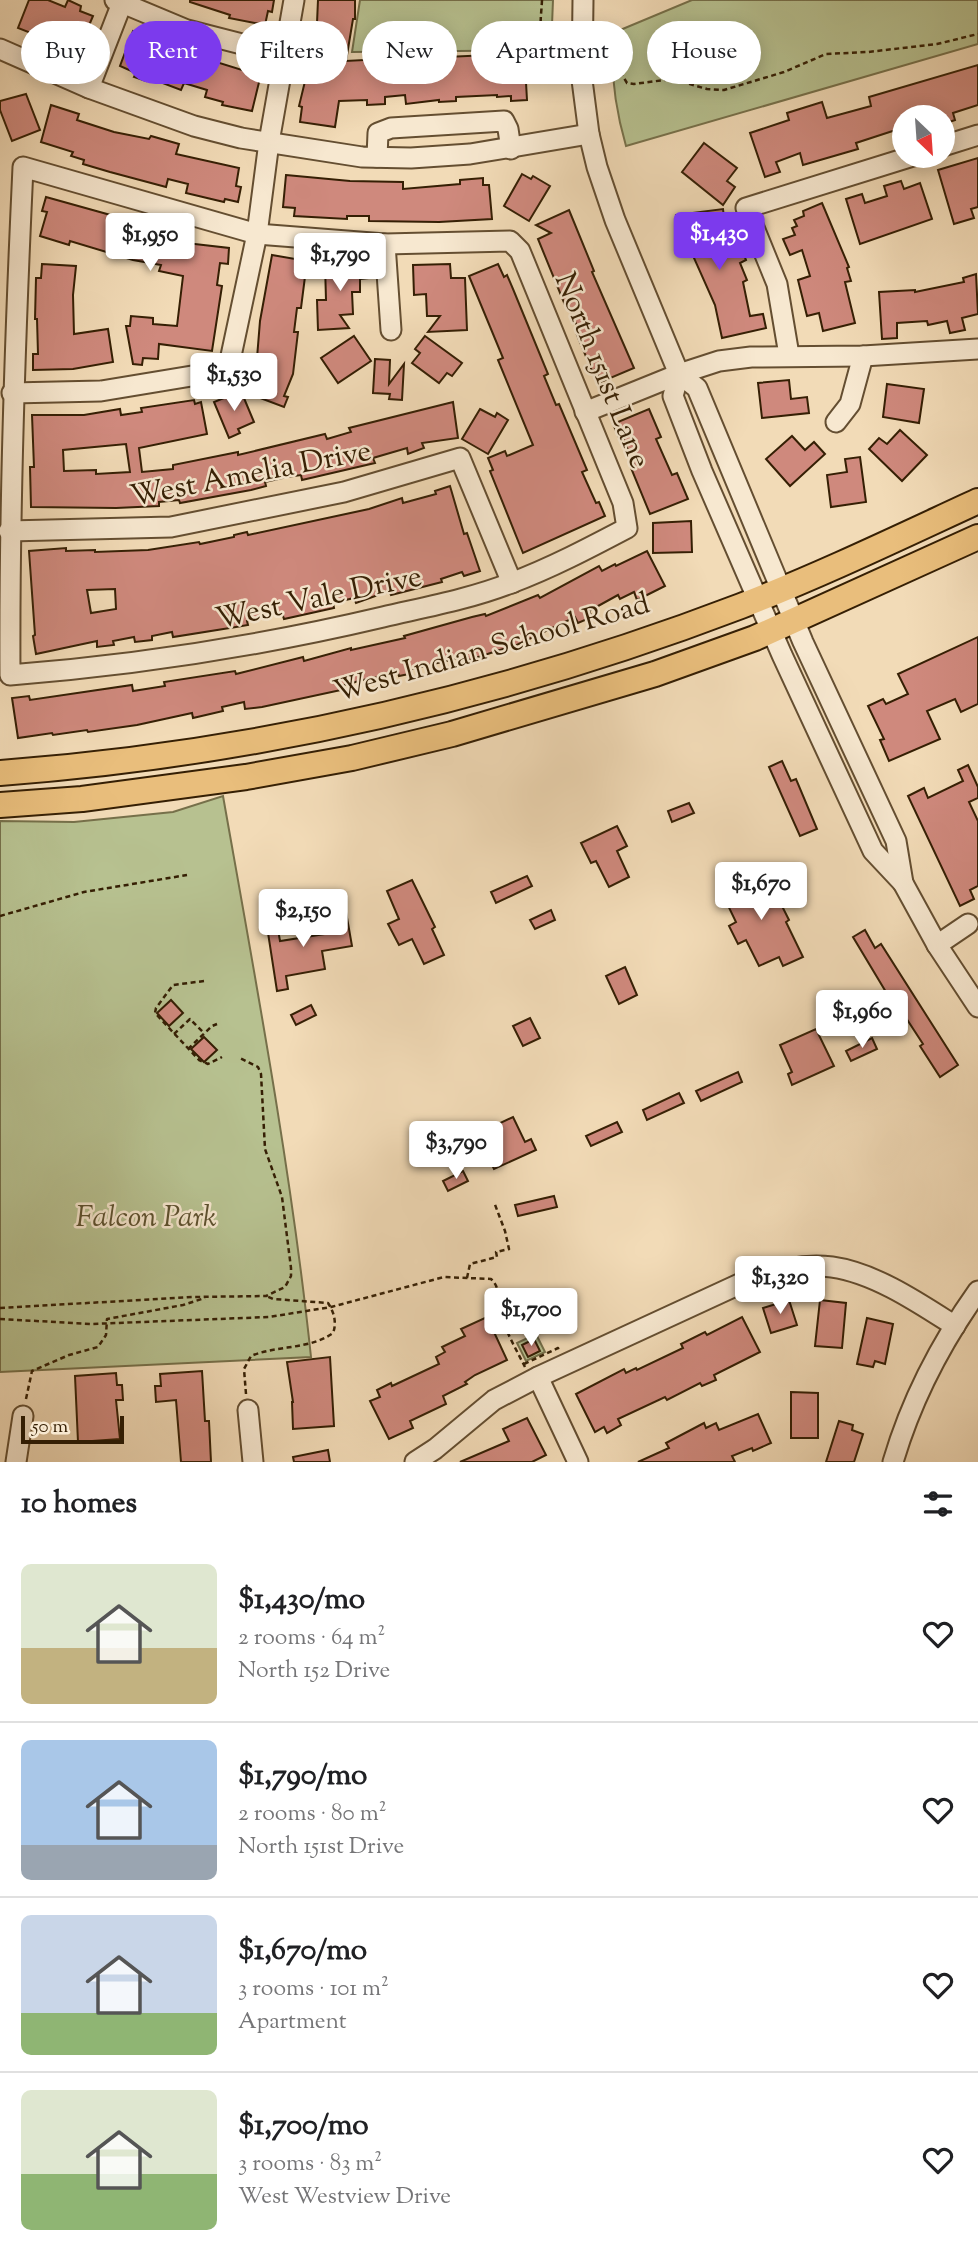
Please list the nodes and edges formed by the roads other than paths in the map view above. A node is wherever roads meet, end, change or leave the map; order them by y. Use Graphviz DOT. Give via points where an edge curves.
graph roads {
  1 [pos="294,0"];
  2 [pos="583,0"];
  3 [pos="119,2"];
  4 [pos="291,21"];
  5 [pos="236,42"];
  6 [pos="0,49"];
  7 [pos="280,84"];
  8 [pos="89,88"];
  9 [pos="589,134"];
  10 [pos="978,135"];
  11 [pos="269,142"];
  12 [pos="956,142"];
  13 [pos="511,149"];
  14 [pos="377,157"];
  15 [pos="892,163"];
  16 [pos="257,234"];
  17 [pos="385,244"];
  18 [pos="391,330"];
  19 [pos="978,349"];
  20 [pos="789,355"];
  21 [pos="863,356"];
  22 [pos="679,373"];
  23 [pos="12,393"];
  24 [pos="585,412"];
  25 [pos="835,422"];
  26 [pos="735,482"];
  27 [pos="712,492"];
  28 [pos="978,501"];
  29 [pos="627,528"];
  30 [pos="9,531"];
  31 [pos="978,537"];
  32 [pos="512,583"];
  33 [pos="776,610"];
  34 [pos="0,774"];
  35 [pos="0,806"];
  36 [pos="968,924"];
  37 [pos="937,945"];
  38 [pos="978,1007"];
  39 [pos="978,1291"];
  40 [pos="955,1326"];
  41 [pos="532,1373"];
  42 [pos="248,1410"];
  43 [pos="23,1416"];
  44 [pos="16,1462"];
  45 [pos="253,1462"];
  46 [pos="415,1462"];
  47 [pos="578,1462"];
  48 [pos="893,1462"];
  1 -- 4 [label="street"];
  2 -- 9 [label="street" via="581,62"];
  3 -- 5 [label="street" via="187,30"];
  3 -- 8 [label="street"];
  6 -- 8 [label="street"];
  7 -- 11 [label="street"];
  8 -- 11 [label="street" via="194,126"];
  9 -- 13 [label="street"];
  9 -- 22 [label="street" via="615,220"];
  10 -- 12 [label="street"];
  11 -- 14 [label="street"];
  11 -- 16 [label="street"];
  13 -- 14 [label="street" via="470,155"];
  13 -- 14 [label="street" via="503,121 391,128 378,132"];
  15 -- 20 [label="street" via="746,208 777,284"];
  16 -- 17 [label="street"];
  16 -- 23 [label="street" via="228,370 101,391"];
  16 -- 23 [label="street" via="23,167"];
  17 -- 18 [label="street"];
  17 -- 24 [label="street, North 151st Lane" via="510,241 520,251"];
  19 -- 21 [label="street"];
  20 -- 21 [label="street"];
  20 -- 22 [label="street" via="719,361"];
  21 -- 25 [label="street" via="850,404"];
  22 -- 24 [label="street"];
  22 -- 26 [label="street" via="697,388"];
  22 -- 27 [label="street" via="673,396"];
  23 -- 30 [label="street"];
  24 -- 29 [label="street, North 151st Lane" via="623,503"];
  26 -- 27 [label="street"];
  26 -- 33 [label="street"];
  27 -- 33 [label="street"];
  28 -- 33 [label="main road, West Indian School Road"];
  29 -- 32 [label="street, West Vale Drive"];
  30 -- 32 [label="street, West Amelia Drive" via="171,527 344,492 460,458"];
  30 -- 32 [label="street, West Vale Drive" via="10,675 103,668 306,636"];
  31 -- 33 [label="main road, West Indian School Road"];
  33 -- 34 [label="main road, West Indian School Road" via="360,722 114,763"];
  33 -- 35 [label="main road, West Indian School Road" via="655,674 452,734 246,777"];
  33 -- 37 [label="street" via="873,851 903,883"];
  36 -- 37 [label="street"];
  37 -- 38 [label="street"];
  39 -- 40 [label="street"];
  40 -- 41 [label="street" via="863,1276 834,1267 787,1269 746,1281"];
  40 -- 48 [label="street" via="918,1395"];
  41 -- 46 [label="street"];
  41 -- 47 [label="street"];
  42 -- 45 [label="street"];
  43 -- 44 [label="street"];
}
